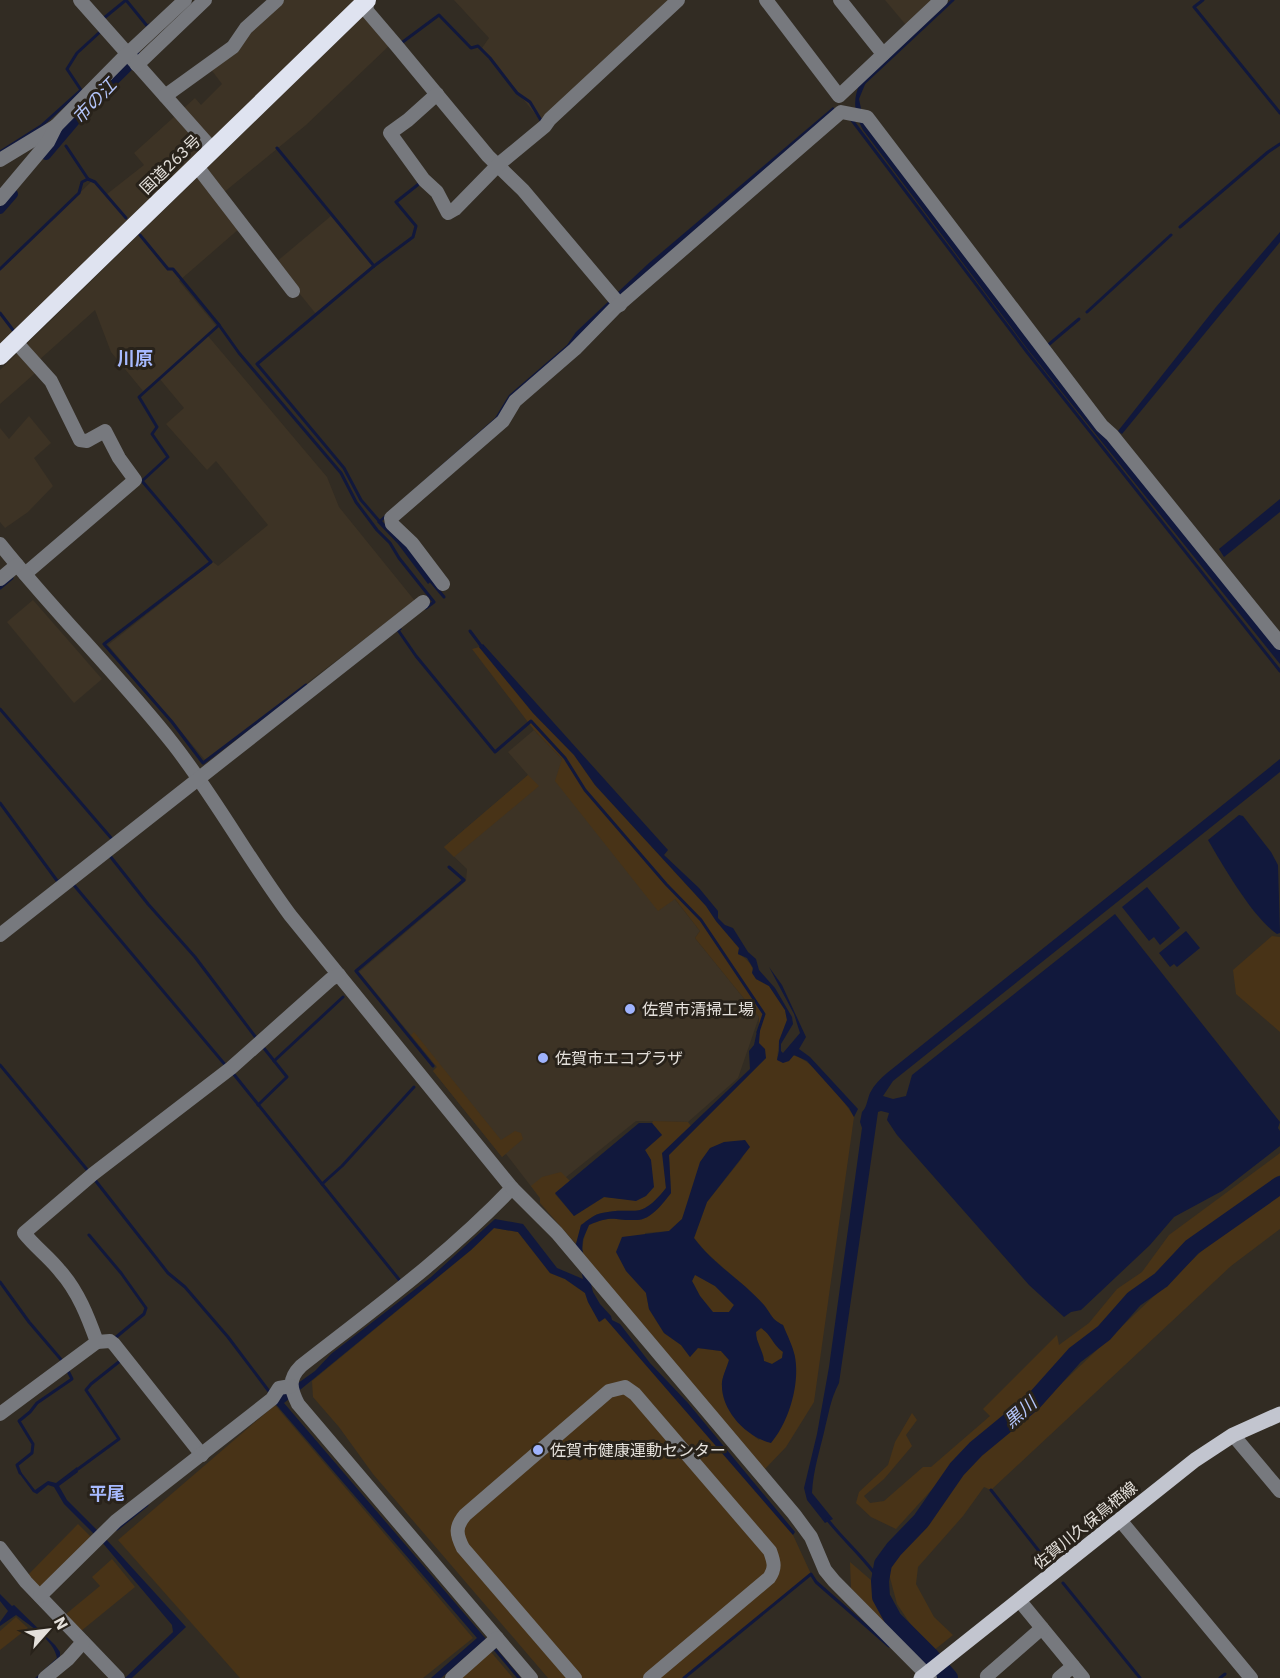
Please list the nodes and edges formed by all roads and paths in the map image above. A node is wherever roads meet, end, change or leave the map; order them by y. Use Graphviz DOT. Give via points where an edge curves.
graph roads {
  1 [pos="80,0"];
  2 [pos="185,0"];
  3 [pos="205,0"];
  4 [pos="277,0"];
  5 [pos="366,0"];
  6 [pos="678,0"];
  7 [pos="766,0"];
  8 [pos="840,0"];
  9 [pos="941,0"];
  10 [pos="883,54"];
  11 [pos="132,59"];
  12 [pos="165,96"];
  13 [pos="435,96"];
  14 [pos="56,126"];
  15 [pos="213,150"];
  16 [pos="0,160"];
  17 [pos="499,164"];
  18 [pos="196,165"];
  19 [pos="0,199"];
  20 [pos="293,291"];
  21 [pos="616,301"];
  22 [pos="15,341"];
  23 [pos="0,356"];
  24 [pos="0,544"];
  25 [pos="21,569"];
  26 [pos="0,579"];
  27 [pos="443,584"];
  28 [pos="423,602"];
  29 [pos="1280,643"];
  30 [pos="199,778"];
  31 [pos="0,935"];
  32 [pos="339,975"];
  33 [pos="512,1188"];
  34 [pos="107,1343"];
  35 [pos="291,1386"];
  36 [pos="0,1414"];
  37 [pos="1280,1414"];
  38 [pos="1233,1435"];
  39 [pos="202,1455"];
  40 [pos="1280,1491"];
  41 [pos="1120,1520"];
  42 [pos="3,1558"];
  43 [pos="40,1596"];
  44 [pos="1019,1600"];
  45 [pos="1042,1628"];
  46 [pos="83,1642"];
  47 [pos="492,1642"];
  48 [pos="1073,1666"];
  49 [pos="926,1677"];
  50 [pos="45,1678"];
  51 [pos="118,1678"];
  52 [pos="452,1678"];
  53 [pos="531,1678"];
  54 [pos="575,1678"];
  55 [pos="650,1678"];
  56 [pos="988,1678"];
  57 [pos="1059,1678"];
  58 [pos="1083,1678"];
  59 [pos="1251,1678"];
  1 -- 11 [label="street"];
  2 -- 11 [label="street"];
  3 -- 11 [label="street"];
  4 -- 12 [label="street" via="246,28 233,47"];
  5 -- 13 [label="street" via="367,11"];
  5 -- 15 [label="highway, 国道263号"];
  6 -- 17 [label="street"];
  7 -- 10 [label="street" via="839,96"];
  8 -- 10 [label="street"];
  9 -- 10 [label="street"];
  11 -- 12 [label="street"];
  11 -- 14 [label="street"];
  12 -- 15 [label="street"];
  13 -- 17 [label="street"];
  13 -- 17 [label="street" via="390,133 438,194 448,213"];
  14 -- 16 [label="street"];
  14 -- 19 [label="street" via="48,142"];
  15 -- 18 [label="highway, 国道263号"];
  17 -- 21 [label="street"];
  18 -- 20 [label="street"];
  18 -- 22 [label="highway, 国道263号"];
  21 -- 27 [label="street" via="575,349 514,400 503,421 391,518"];
  21 -- 29 [label="street" via="841,112 860,116 1102,426"];
  22 -- 23 [label="highway, 国道263号"];
  22 -- 25 [label="street" via="51,381 84,440 105,431 133,478"];
  24 -- 25 [label="street"];
  25 -- 26 [label="street"];
  25 -- 30 [label="street"];
  28 -- 30 [label="street"];
  30 -- 31 [label="street"];
  30 -- 32 [label="street" via="256,869"];
  32 -- 33 [label="street"];
  32 -- 34 [label="street" via="229,1070 24,1233 60,1270"];
  33 -- 35 [label="street" via="440,1257 301,1366"];
  33 -- 49 [label="street" via="583,1263 794,1514 834,1581"];
  34 -- 36 [label="street" via="65,1365"];
  34 -- 39 [label="street"];
  35 -- 39 [label="street" via="279,1388 274,1397"];
  35 -- 47 [label="street" via="296,1400"];
  37 -- 38 [label="main road, 佐賀川久保鳥栖線"];
  38 -- 40 [label="street"];
  38 -- 41 [label="main road, 佐賀川久保鳥栖線"];
  39 -- 43 [label="street" via="99,1536"];
  41 -- 44 [label="main road, 佐賀川久保鳥栖線"];
  41 -- 59 [label="street"];
  42 -- 43 [label="street"];
  43 -- 46 [label="street"];
  44 -- 45 [label="street"];
  44 -- 49 [label="main road, 佐賀川久保鳥栖線"];
  45 -- 48 [label="street"];
  45 -- 56 [label="street"];
  46 -- 50 [label="street"];
  46 -- 51 [label="street"];
  47 -- 52 [label="street"];
  47 -- 53 [label="street"];
  48 -- 57 [label="street"];
  48 -- 58 [label="street"];
  54 -- 55 [label="street" via="463,1548 457,1537 457,1525 609,1391 625,1387 770,1551 774,1562 769,1578"];
}
